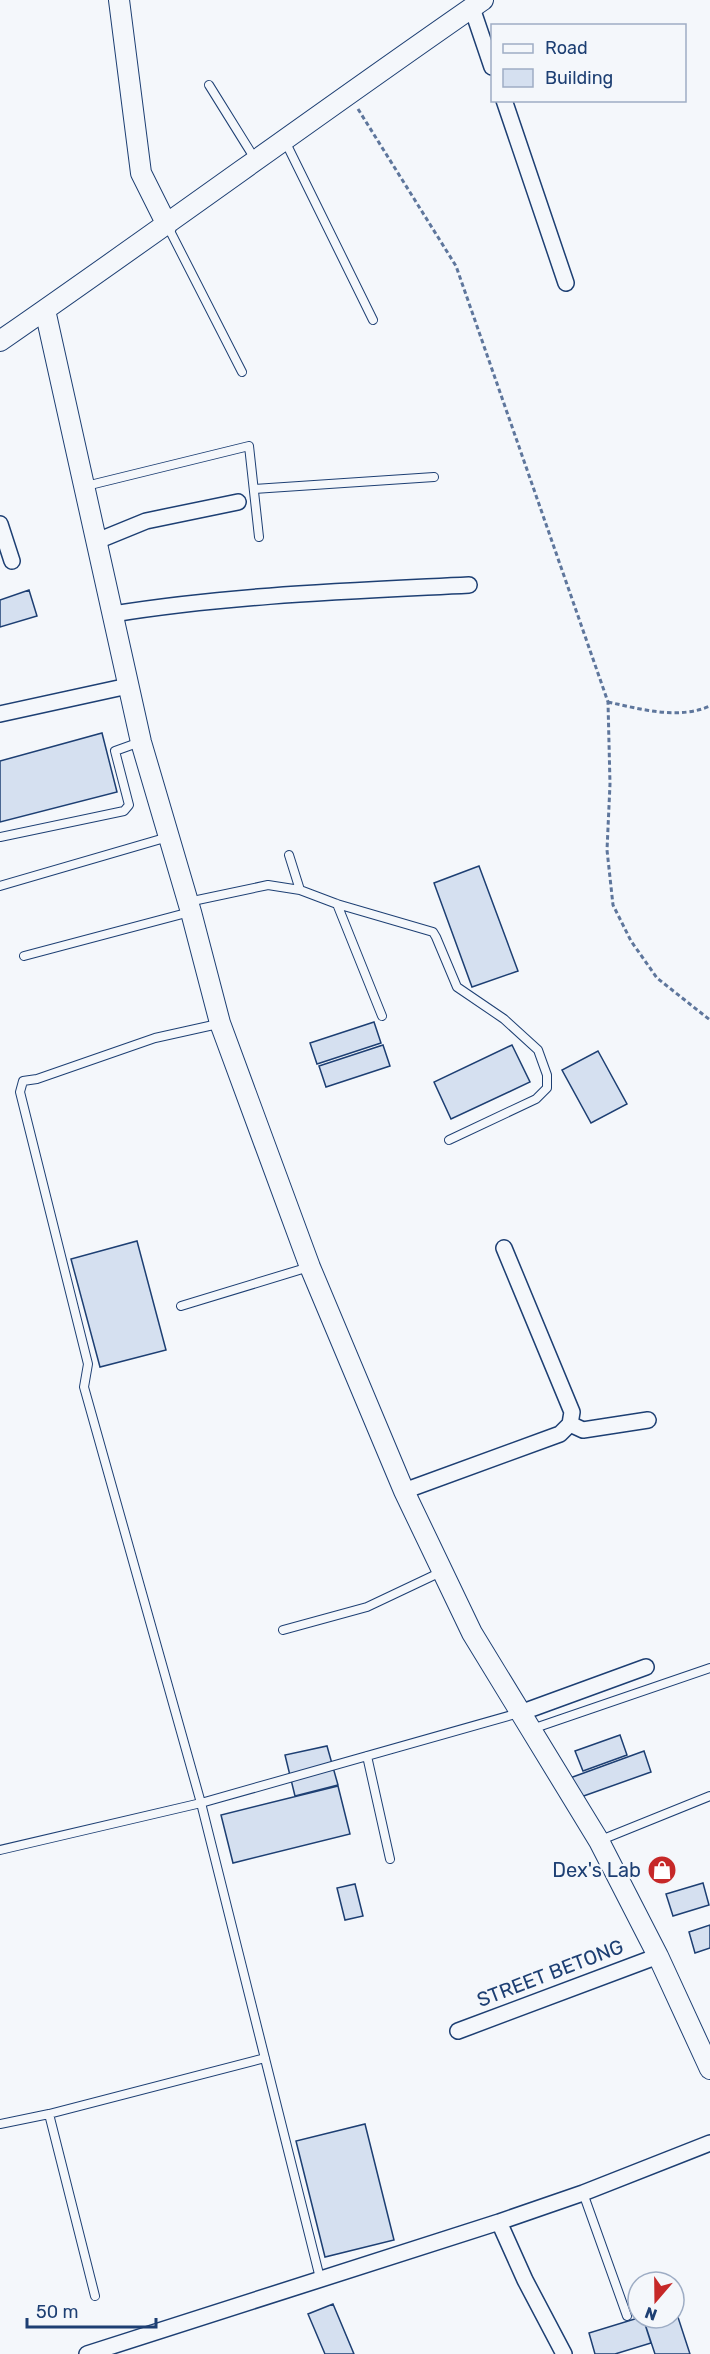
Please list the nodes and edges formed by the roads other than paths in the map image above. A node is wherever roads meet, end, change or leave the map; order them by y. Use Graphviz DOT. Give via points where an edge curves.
graph roads {
  1 [pos="118,0"];
  2 [pos="478,4"];
  3 [pos="491,62"];
  4 [pos="209,85"];
  5 [pos="505,102"];
  6 [pos="284,139"];
  7 [pos="255,160"];
  8 [pos="167,225"];
  9 [pos="566,283"];
  10 [pos="45,310"];
  11 [pos="373,320"];
  12 [pos="0,341"];
  13 [pos="242,372"];
  14 [pos="434,477"];
  15 [pos="84,487"];
  16 [pos="254,489"];
  17 [pos="238,502"];
  18 [pos="0,524"];
  19 [pos="259,537"];
  20 [pos="97,541"];
  21 [pos="12,561"];
  22 [pos="469,585"];
  23 [pos="112,614"];
  24 [pos="128,686"];
  25 [pos="0,714"];
  26 [pos="141,742"];
  27 [pos="0,837"];
  28 [pos="168,837"];
  29 [pos="290,855"];
  30 [pos="0,886"];
  31 [pos="300,890"];
  32 [pos="337,904"];
  33 [pos="189,907"];
  34 [pos="24,956"];
  35 [pos="382,1016"];
  36 [pos="220,1023"];
  37 [pos="448,1140"];
  38 [pos="504,1248"];
  39 [pos="310,1267"];
  40 [pos="181,1306"];
  41 [pos="648,1420"];
  42 [pos="570,1424"];
  43 [pos="404,1491"];
  44 [pos="442,1572"];
  45 [pos="283,1630"];
  46 [pos="646,1667"];
  47 [pos="710,1668"];
  48 [pos="525,1721"];
  49 [pos="367,1756"];
  50 [pos="710,1796"];
  51 [pos="201,1803"];
  52 [pos="599,1841"];
  53 [pos="0,1850"];
  54 [pos="390,1860"];
  55 [pos="658,1956"];
  56 [pos="458,2031"];
  57 [pos="265,2058"];
  58 [pos="708,2061"];
  59 [pos="49,2114"];
  60 [pos="0,2124"];
  61 [pos="710,2144"];
  62 [pos="583,2193"];
  63 [pos="500,2222"];
  64 [pos="320,2278"];
  65 [pos="95,2296"];
  66 [pos="626,2313"];
  67 [pos="112,2350"];
  68 [pos="87,2354"];
  69 [pos="564,2354"];
  1 -- 8 [label="street" via="141,173"];
  2 -- 3 [label="street"];
  2 -- 6 [label="street"];
  4 -- 7 [label="lane"];
  5 -- 9 [label="street"];
  6 -- 7 [label="street"];
  6 -- 11 [label="lane"];
  7 -- 8 [label="street"];
  8 -- 10 [label="street"];
  8 -- 13 [label="lane"];
  10 -- 12 [label="street"];
  10 -- 15 [label="street"];
  14 -- 16 [label="lane"];
  15 -- 16 [label="lane" via="249,447"];
  15 -- 20 [label="street"];
  16 -- 19 [label="lane"];
  17 -- 20 [label="street" via="146,521"];
  18 -- 21 [label="street"];
  20 -- 23 [label="street"];
  22 -- 23 [label="street" via="260,596"];
  23 -- 24 [label="street"];
  24 -- 25 [label="street"];
  24 -- 26 [label="street"];
  26 -- 27 [label="lane" via="115,751 129,805 124,811"];
  26 -- 28 [label="street"];
  28 -- 30 [label="lane"];
  28 -- 33 [label="street"];
  29 -- 31 [label="lane"];
  31 -- 32 [label="lane"];
  31 -- 33 [label="lane" via="268,885"];
  32 -- 35 [label="lane"];
  32 -- 37 [label="lane" via="433,932 457,987 504,1019 538,1050 547,1075 547,1088 542,1094"];
  33 -- 34 [label="lane"];
  33 -- 36 [label="street"];
  36 -- 39 [label="street"];
  36 -- 51 [label="lane" via="155,1038 23,1081 20,1092 88,1364 84,1387"];
  38 -- 42 [label="street" via="572,1412"];
  39 -- 40 [label="lane"];
  39 -- 43 [label="street"];
  41 -- 42 [label="street" via="583,1430"];
  42 -- 43 [label="street" via="560,1434"];
  43 -- 44 [label="street"];
  44 -- 45 [label="lane" via="367,1607"];
  44 -- 48 [label="street" via="472,1633"];
  46 -- 48 [label="street"];
  47 -- 48 [label="lane"];
  48 -- 49 [label="lane"];
  48 -- 52 [label="street"];
  49 -- 51 [label="lane"];
  49 -- 54 [label="lane"];
  50 -- 52 [label="lane"];
  51 -- 53 [label="lane"];
  51 -- 57 [label="lane"];
  52 -- 55 [label="street"];
  55 -- 56 [label="street, STREET BETONG"];
  55 -- 58 [label="street"];
  57 -- 59 [label="lane"];
  57 -- 64 [label="lane"];
  59 -- 60 [label="lane"];
  59 -- 65 [label="lane"];
  61 -- 62 [label="street"];
  62 -- 63 [label="street"];
  62 -- 66 [label="lane"];
  63 -- 64 [label="street"];
  63 -- 69 [label="street"];
  64 -- 67 [label="street"];
  67 -- 68 [label="street"];
}
